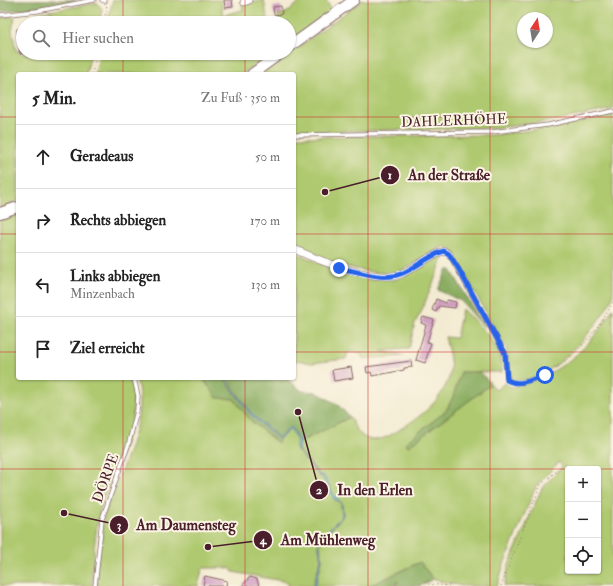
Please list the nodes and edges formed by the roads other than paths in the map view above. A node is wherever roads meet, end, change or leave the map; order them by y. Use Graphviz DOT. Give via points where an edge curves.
graph roads {
  1 [pos="94,0"];
  2 [pos="354,0"];
  3 [pos="0,15"];
  4 [pos="296,42"];
  5 [pos="271,60"];
  6 [pos="255,72"];
  7 [pos="613,111"];
  8 [pos="296,134"];
  9 [pos="16,208"];
  10 [pos="0,213"];
  11 [pos="296,250"];
  12 [pos="449,254"];
  13 [pos="134,380"];
  14 [pos="507,380"];
  15 [pos="95,586"];
  1 -- 3 [label="lane"];
  2 -- 4 [label="street"];
  5 -- 6 [label="street"];
  7 -- 8 [label="lane, DAHLERHÖHE" via="548,125 492,132"];
  9 -- 10 [label="street"];
  11 -- 12 [label="street" via="339,268 392,277 435,254 444,251"];
  12 -- 14 [label="lane" via="505,353"];
  13 -- 15 [label="lane, DÖRPE" via="138,396 137,411 128,446 102,519"];
}
